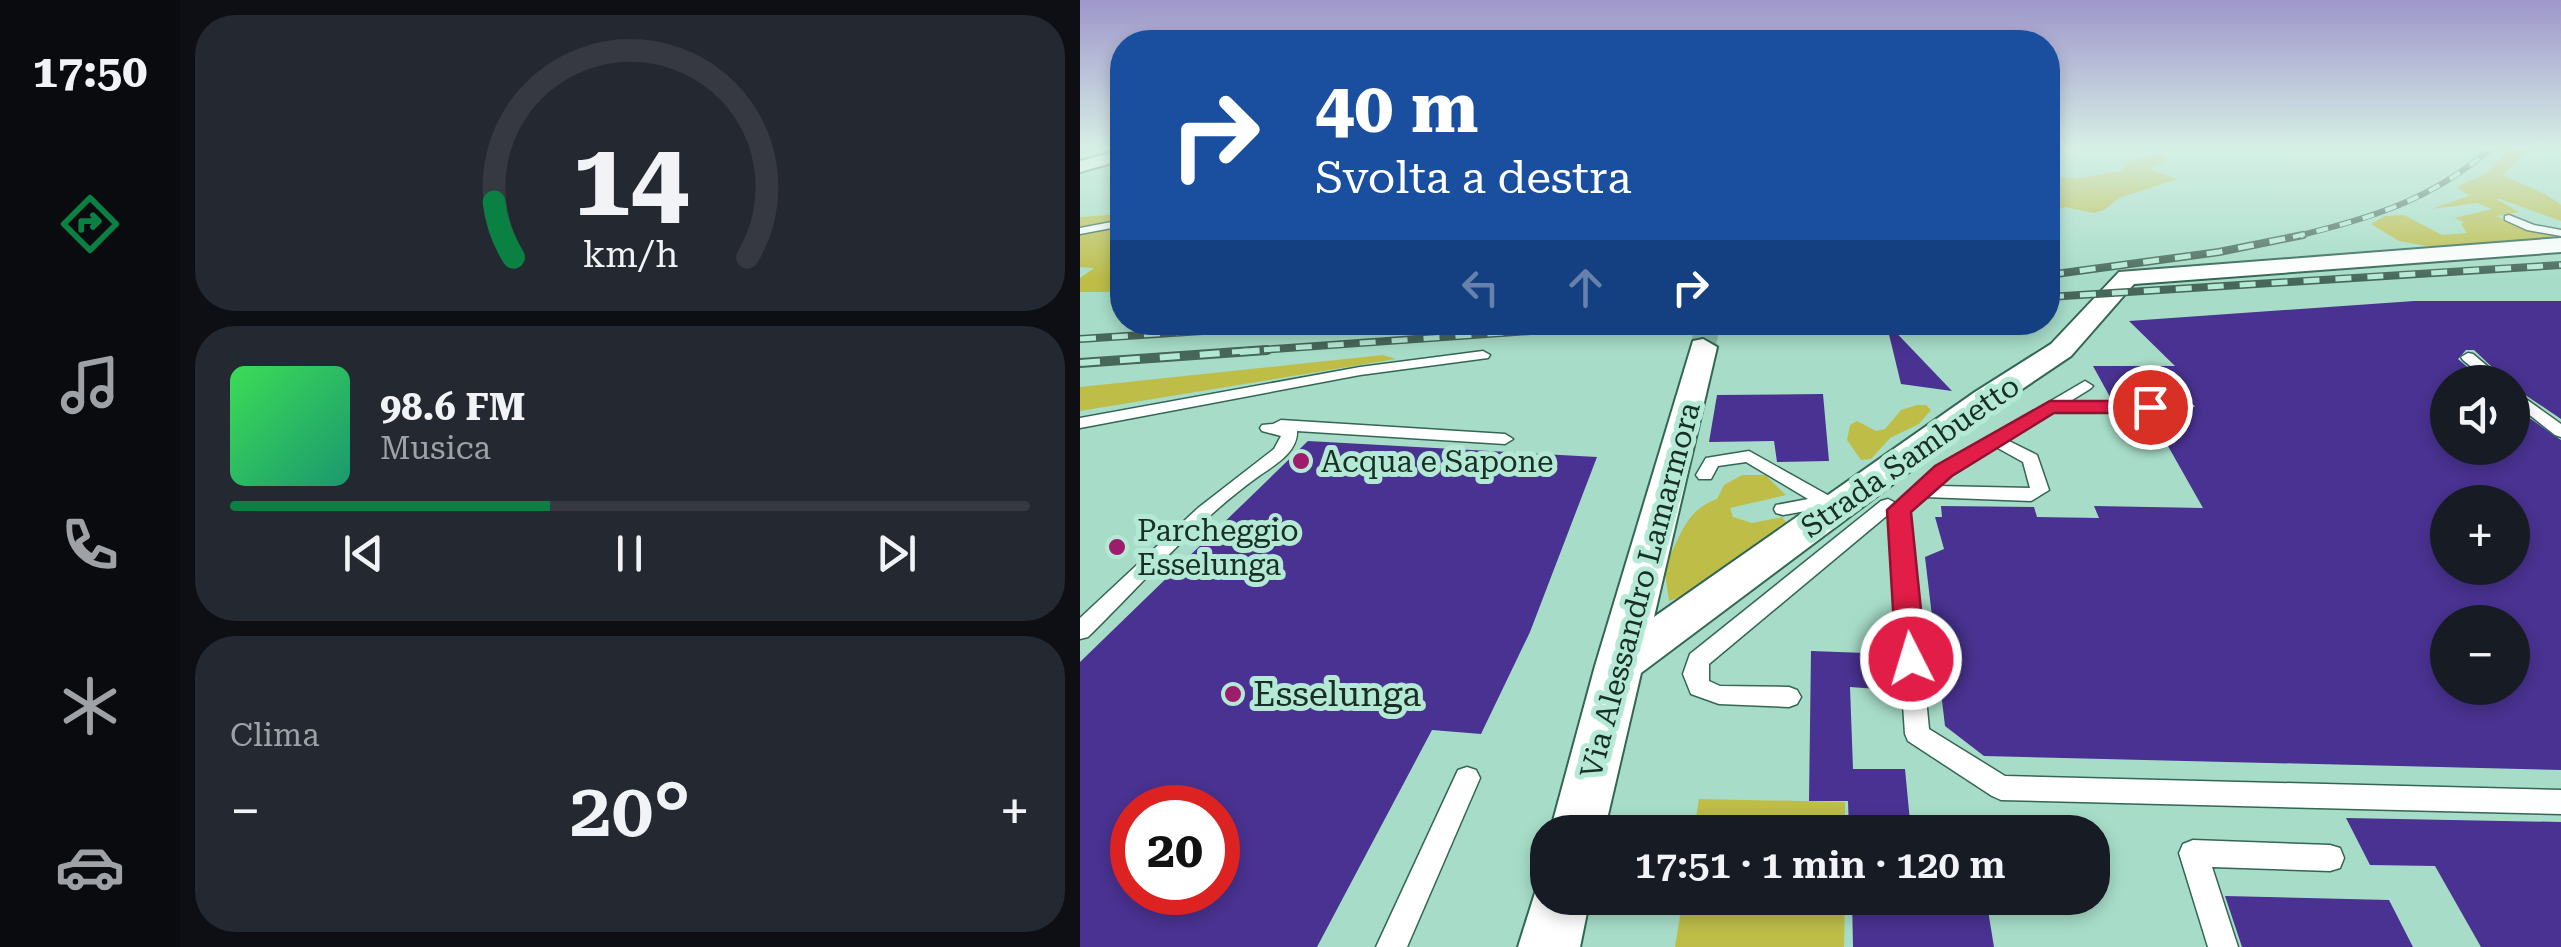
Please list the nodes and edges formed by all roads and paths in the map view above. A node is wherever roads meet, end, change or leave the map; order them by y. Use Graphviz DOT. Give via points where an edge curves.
graph roads {
  1 [pos="2508,218"];
  2 [pos="1110,226"];
  3 [pos="1080,232"];
  4 [pos="2561,233"];
  5 [pos="2561,245"];
  6 [pos="1703,347"];
  7 [pos="1483,355"];
  8 [pos="2468,357"];
  9 [pos="2478,365"];
  10 [pos="2085,386"];
  11 [pos="2050,407"];
  12 [pos="2530,407"];
  13 [pos="2183,408"];
  14 [pos="1080,423"];
  15 [pos="2561,432"];
  16 [pos="1505,439"];
  17 [pos="1995,440"];
  18 [pos="1705,475"];
  19 [pos="1921,491"];
  20 [pos="1841,500"];
  21 [pos="1894,507"];
  22 [pos="1783,509"];
  23 [pos="1080,631"];
  24 [pos="1618,666"];
  25 [pos="1789,697"];
  26 [pos="1467,778"];
  27 [pos="2561,802"];
  28 [pos="1582,815"];
  29 [pos="2330,858"];
  30 [pos="1557,915"];
  31 [pos="1391,947"];
  32 [pos="1549,947"];
  33 [pos="2223,947"];
  1 -- 4 [label="lane"];
  2 -- 3 [label="lane"];
  5 -- 20 [label="street, Strada Sambuetto" via="2127,277 2061,350"];
  6 -- 24 [label="street, Via Alessandro Lamarmora"];
  7 -- 14 [label="lane"];
  8 -- 9 [label="lane"];
  10 -- 11 [label="lane"];
  11 -- 13 [label="lane"];
  11 -- 17 [label="lane"];
  12 -- 15 [label="lane"];
  16 -- 23 [label="lane" via="1274,426 1290,432 1280,452 1230,490"];
  17 -- 19 [label="lane"];
  17 -- 19 [label="lane" via="2031,459 2040,490"];
  18 -- 20 [label="lane" via="1712,462 1749,456"];
  19 -- 21 [label="lane"];
  20 -- 21 [label="lane"];
  20 -- 22 [label="lane"];
  20 -- 24 [label="street, Strada Sambuetto"];
  21 -- 25 [label="lane" via="1698,660 1699,687 1719,695"];
  21 -- 27 [label="lane" via="1917,734 2001,788"];
  24 -- 28 [label="street, Via Alessandro Lamarmora"];
  26 -- 31 [label="lane"];
  29 -- 33 [label="lane" via="2192,853"];
  30 -- 32 [label="street"];
}
